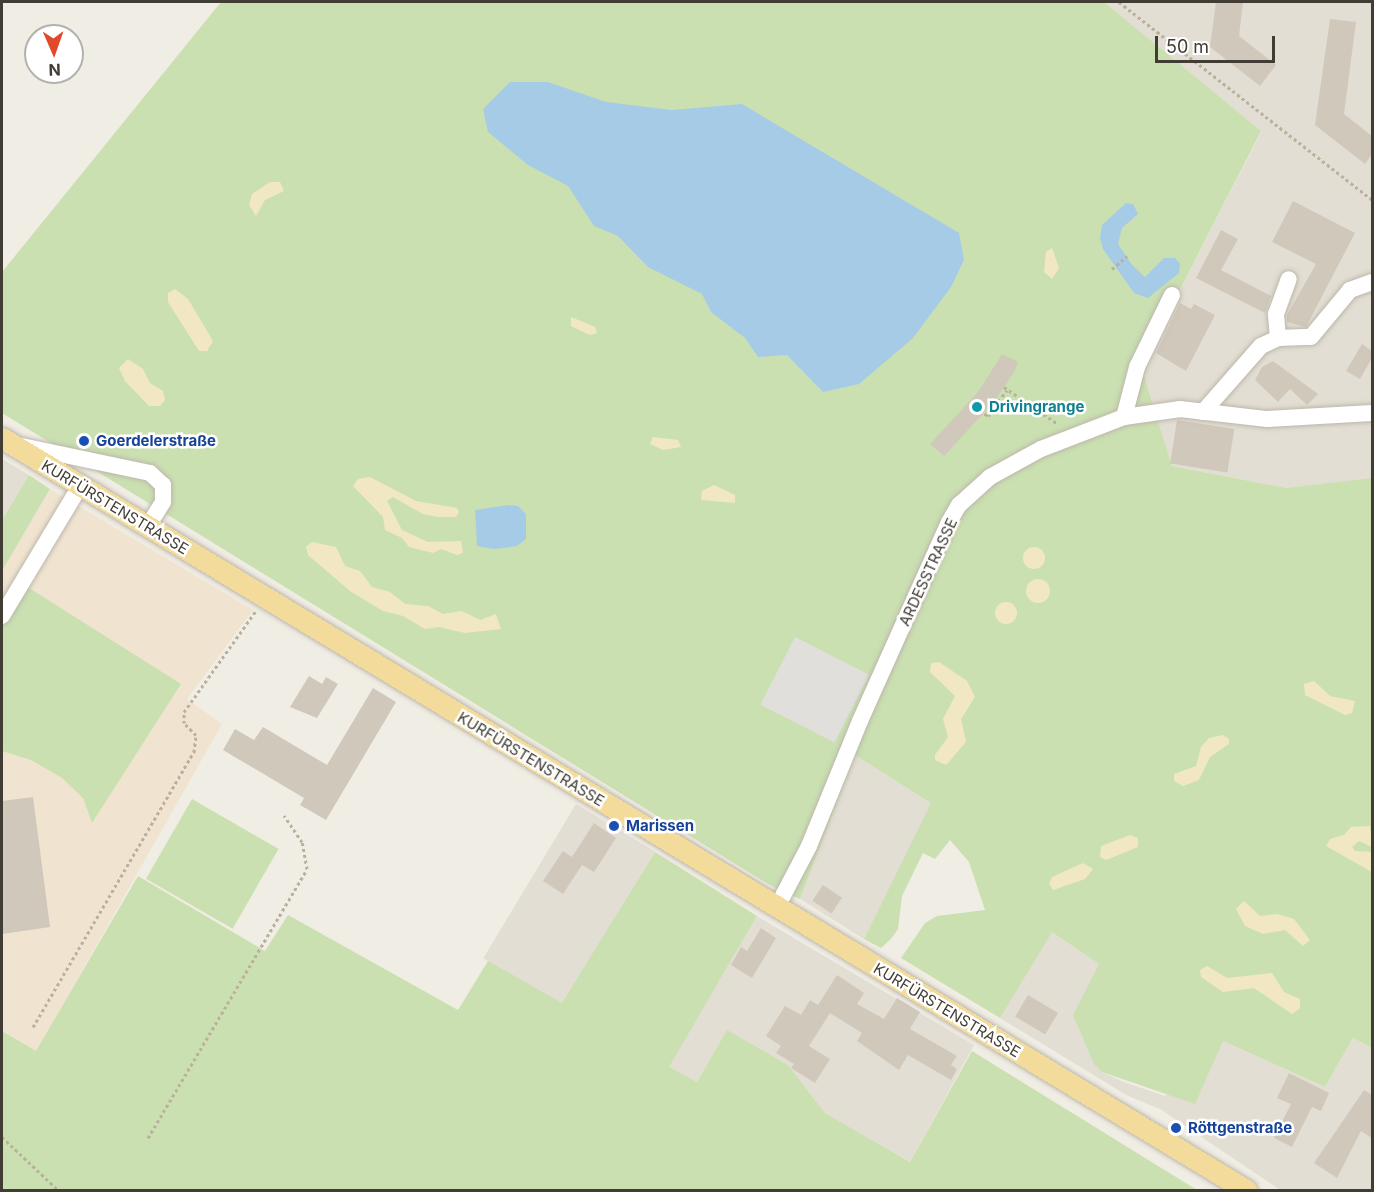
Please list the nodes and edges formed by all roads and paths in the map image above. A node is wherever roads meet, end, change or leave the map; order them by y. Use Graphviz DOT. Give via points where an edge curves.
graph roads {
  1 [pos="1119,2"];
  2 [pos="1372,200"];
  3 [pos="1127,256"];
  4 [pos="1112,269"];
  5 [pos="1289,279"];
  6 [pos="1372,282"];
  7 [pos="1172,295"];
  8 [pos="1278,338"];
  9 [pos="984,412"];
  10 [pos="1203,412"];
  11 [pos="1372,413"];
  12 [pos="1124,417"];
  13 [pos="1070,436"];
  14 [pos="6,441"];
  15 [pos="80,486"];
  16 [pos="148,526"];
  17 [pos="264,598"];
  18 [pos="2,616"];
  19 [pos="284,815"];
  20 [pos="777,908"];
  21 [pos="33,1027"];
  22 [pos="2,1137"];
  23 [pos="148,1138"];
  24 [pos="58,1191"];
  25 [pos="1246,1191"];
  1 -- 2 [label="path"];
  3 -- 4 [label="path"];
  5 -- 8 [label="street" via="1276,314"];
  6 -- 8 [label="street" via="1350,290 1311,337"];
  7 -- 12 [label="street" via="1137,367"];
  8 -- 10 [label="street" via="1261,346"];
  9 -- 13 [label="path" via="1006,388"];
  10 -- 11 [label="street, ARDESSTRASSE" via="1267,419"];
  10 -- 12 [label="street, ARDESSTRASSE" via="1180,409"];
  12 -- 13 [label="street, ARDESSTRASSE"];
  13 -- 20 [label="street, ARDESSTRASSE" via="990,477 959,505 860,721 809,846"];
  14 -- 15 [label="main road, KURFÜRSTENSTRASSE"];
  14 -- 16 [label="street" via="150,473 164,485 163,502"];
  15 -- 16 [label="main road, KURFÜRSTENSTRASSE"];
  15 -- 18 [label="street"];
  16 -- 17 [label="main road, KURFÜRSTENSTRASSE"];
  17 -- 20 [label="main road, KURFÜRSTENSTRASSE"];
  17 -- 21 [label="path" via="184,712 184,723 196,735 194,752"];
  19 -- 23 [label="path" via="302,842 308,869"];
  20 -- 25 [label="main road, KURFÜRSTENSTRASSE"];
  22 -- 24 [label="path"];
}
